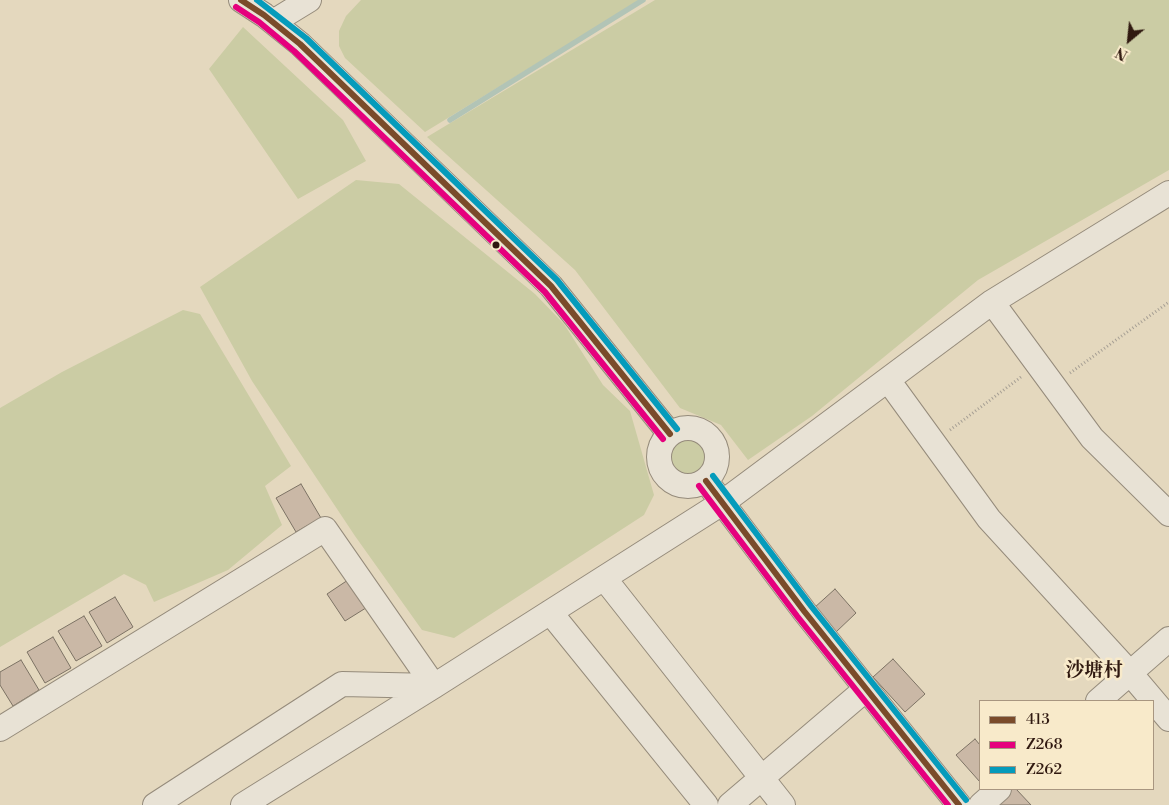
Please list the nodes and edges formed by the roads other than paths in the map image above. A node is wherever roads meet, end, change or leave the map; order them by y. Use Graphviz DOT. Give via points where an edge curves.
graph roads {
  1 [pos="241,0"];
  2 [pos="309,0"];
  3 [pos="273,22"];
  4 [pos="1169,193"];
  5 [pos="992,302"];
  6 [pos="888,380"];
  7 [pos="670,434"];
  8 [pos="706,481"];
  9 [pos="722,503"];
  10 [pos="1169,514"];
  11 [pos="604,578"];
  12 [pos="550,612"];
  13 [pos="1169,638"];
  14 [pos="1130,672"];
  15 [pos="434,686"];
  16 [pos="866,689"];
  17 [pos="1099,700"];
  18 [pos="1153,700"];
  19 [pos="1154,701"];
  20 [pos="1169,719"];
  21 [pos="0,730"];
  22 [pos="762,778"];
  23 [pos="998,790"];
  24 [pos="155,805"];
  25 [pos="243,805"];
  26 [pos="706,805"];
  27 [pos="730,805"];
  28 [pos="783,805"];
  29 [pos="959,805"];
  30 [pos="981,805"];
  1 -- 3 [label="street"];
  2 -- 3 [label="street"];
  3 -- 7 [label="street" via="300,44 551,286"];
  4 -- 5 [label="street"];
  5 -- 6 [label="street"];
  5 -- 10 [label="street" via="1092,438"];
  6 -- 9 [label="street"];
  6 -- 14 [label="street" via="989,519"];
  7 -- 8 [label="street" via="664,441 660,456 662,470 668,478 687,486"];
  7 -- 8 [label="street" via="678,429 697,429 712,440 718,457"];
  8 -- 9 [label="street"];
  9 -- 11 [label="street"];
  9 -- 16 [label="street"];
  11 -- 12 [label="street"];
  11 -- 22 [label="street"];
  12 -- 15 [label="street"];
  12 -- 26 [label="street"];
  13 -- 14 [label="street"];
  14 -- 17 [label="street"];
  14 -- 18 [label="street"];
  15 -- 21 [label="street" via="325,529"];
  15 -- 24 [label="street" via="342,684"];
  15 -- 25 [label="street"];
  16 -- 22 [label="street"];
  16 -- 29 [label="street"];
  19 -- 20 [label="street"];
  22 -- 27 [label="street"];
  22 -- 28 [label="street"];
  23 -- 30 [label="street"];
}
